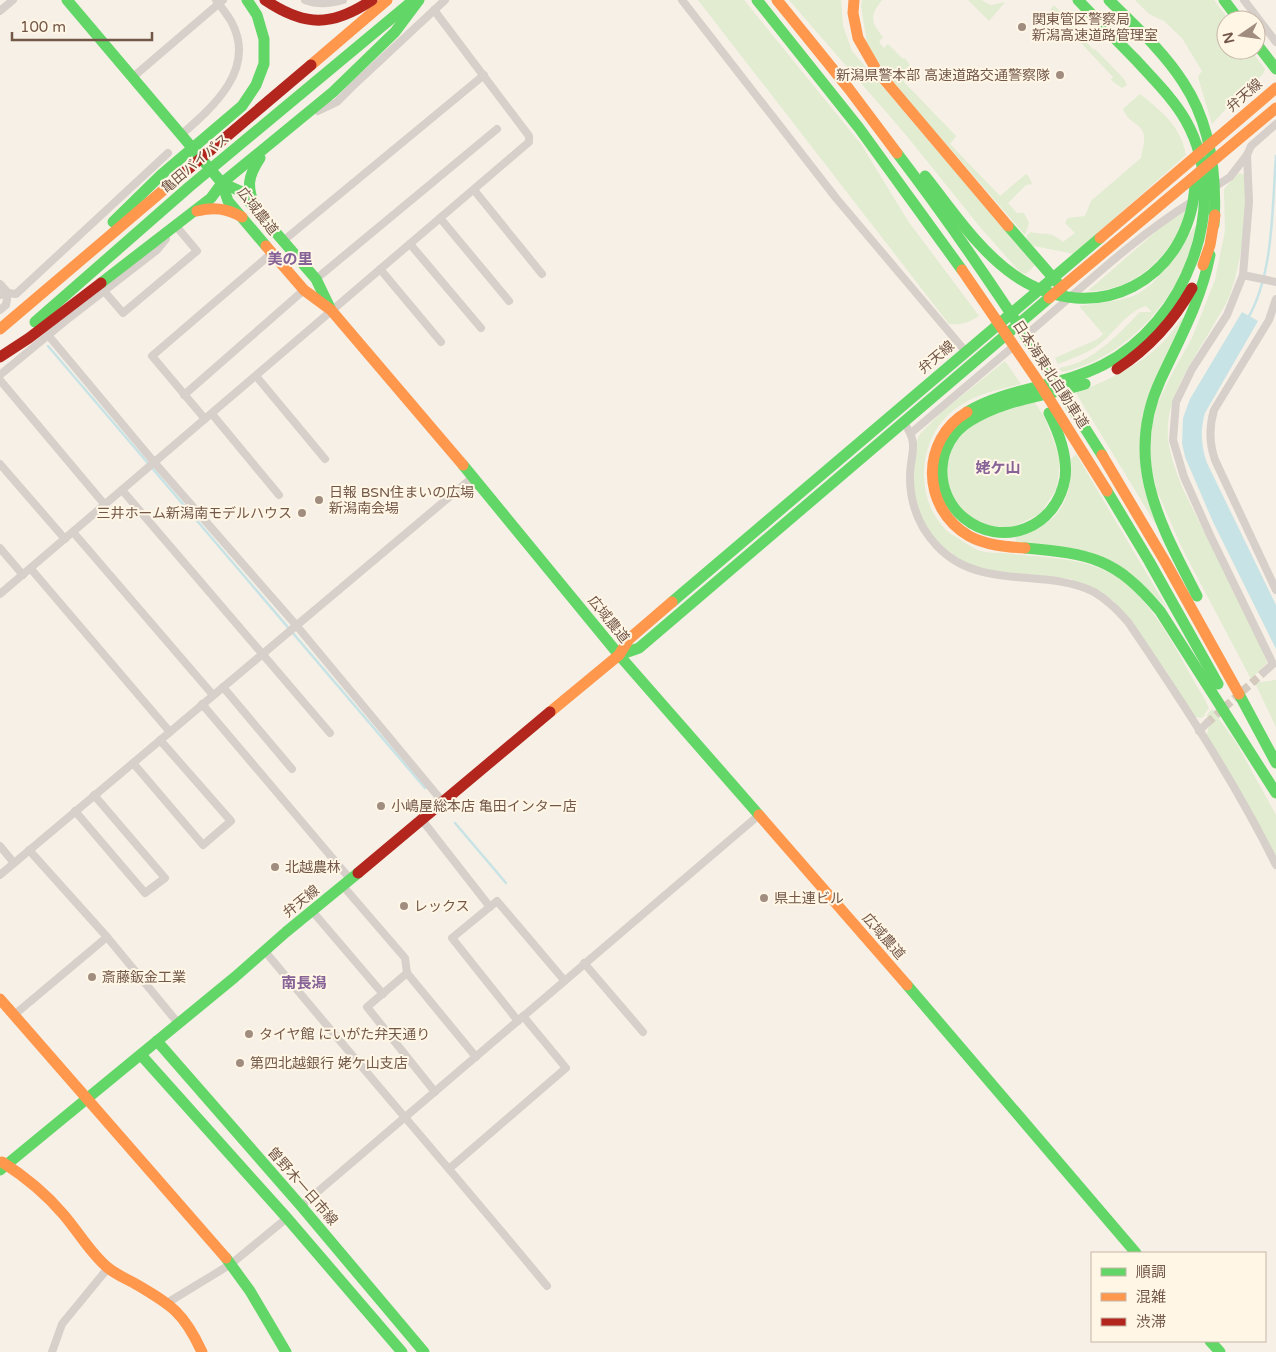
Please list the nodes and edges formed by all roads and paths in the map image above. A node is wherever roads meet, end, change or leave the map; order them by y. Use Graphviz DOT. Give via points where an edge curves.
graph roads {
  1 [pos="13,0"];
  2 [pos="67,0"];
  3 [pos="247,0"];
  4 [pos="265,0"];
  5 [pos="305,0"];
  6 [pos="342,0"];
  7 [pos="372,0"];
  8 [pos="387,0"];
  9 [pos="413,0"];
  10 [pos="419,0"];
  11 [pos="445,0"];
  12 [pos="682,0"];
  13 [pos="757,0"];
  14 [pos="777,0"];
  15 [pos="854,0"];
  16 [pos="1078,0"];
  17 [pos="1109,0"];
  18 [pos="1244,0"];
  19 [pos="219,1"];
  20 [pos="434,10"];
  21 [pos="0,11"];
  22 [pos="1276,42"];
  23 [pos="1266,56"];
  24 [pos="1276,70"];
  25 [pos="837,74"];
  26 [pos="484,75"];
  27 [pos="133,77"];
  28 [pos="1276,88"];
  29 [pos="1276,108"];
  30 [pos="298,121"];
  31 [pos="1186,121"];
  32 [pos="1276,124"];
  33 [pos="497,129"];
  34 [pos="182,134"];
  35 [pos="269,145"];
  36 [pos="168,153"];
  37 [pos="1247,155"];
  38 [pos="222,184"];
  39 [pos="474,190"];
  40 [pos="255,208"];
  41 [pos="193,212"];
  42 [pos="1209,215"];
  43 [pos="242,218"];
  44 [pos="440,218"];
  45 [pos="176,226"];
  46 [pos="283,241"];
  47 [pos="410,244"];
  48 [pos="272,253"];
  49 [pos="380,269"];
  50 [pos="542,274"];
  51 [pos="1246,276"];
  52 [pos="60,277"];
  53 [pos="1053,278"];
  54 [pos="316,279"];
  55 [pos="1275,282"];
  56 [pos="0,284"];
  57 [pos="1062,288"];
  58 [pos="304,290"];
  59 [pos="104,291"];
  60 [pos="4,294"];
  61 [pos="1276,299"];
  62 [pos="509,301"];
  63 [pos="0,310"];
  64 [pos="331,310"];
  65 [pos="481,328"];
  66 [pos="0,329"];
  67 [pos="48,335"];
  68 [pos="441,342"];
  69 [pos="0,352"];
  70 [pos="966,352"];
  71 [pos="0,357"];
  72 [pos="0,375"];
  73 [pos="256,376"];
  74 [pos="0,380"];
  75 [pos="184,395"];
  76 [pos="1055,415"];
  77 [pos="208,417"];
  78 [pos="904,423"];
  79 [pos="911,433"];
  80 [pos="325,460"];
  81 [pos="0,464"];
  82 [pos="150,465"];
  83 [pos="473,477"];
  84 [pos="122,490"];
  85 [pos="279,495"];
  86 [pos="105,505"];
  87 [pos="73,532"];
  88 [pos="65,539"];
  89 [pos="0,548"];
  90 [pos="30,569"];
  91 [pos="23,575"];
  92 [pos="1276,590"];
  93 [pos="0,594"];
  94 [pos="292,628"];
  95 [pos="262,654"];
  96 [pos="619,655"];
  97 [pos="1275,665"];
  98 [pos="1264,672"];
  99 [pos="223,687"];
  100 [pos="213,695"];
  101 [pos="202,704"];
  102 [pos="1207,723"];
  103 [pos="1199,731"];
  104 [pos="170,732"];
  105 [pos="330,733"];
  106 [pos="160,740"];
  107 [pos="1276,757"];
  108 [pos="133,763"];
  109 [pos="1276,763"];
  110 [pos="292,769"];
  111 [pos="1276,793"];
  112 [pos="94,795"];
  113 [pos="442,801"];
  114 [pos="76,811"];
  115 [pos="759,815"];
  116 [pos="422,820"];
  117 [pos="0,846"];
  118 [pos="29,850"];
  119 [pos="14,863"];
  120 [pos="1276,864"];
  121 [pos="0,875"];
  122 [pos="347,883"];
  123 [pos="490,907"];
  124 [pos="312,912"];
  125 [pos="107,936"];
  126 [pos="264,950"];
  127 [pos="584,963"];
  128 [pos="407,973"];
  129 [pos="564,980"];
  130 [pos="383,994"];
  131 [pos="0,999"];
  132 [pos="14,1015"];
  133 [pos="521,1019"];
  134 [pos="178,1023"];
  135 [pos="644,1032"];
  136 [pos="156,1041"];
  137 [pos="141,1055"];
  138 [pos="476,1057"];
  139 [pos="435,1092"];
  140 [pos="86,1098"];
  141 [pos="405,1116"];
  142 [pos="2,1165"];
  143 [pos="450,1168"];
  144 [pos="301,1206"];
  145 [pos="287,1218"];
  146 [pos="1135,1252"];
  147 [pos="231,1264"];
  148 [pos="108,1268"];
  149 [pos="547,1286"];
  150 [pos="167,1303"];
  151 [pos="1211,1342"];
  152 [pos="52,1352"];
  153 [pos="202,1352"];
  154 [pos="286,1352"];
  155 [pos="402,1352"];
  156 [pos="424,1352"];
  157 [pos="1220,1352"];
  1 -- 21 [label="street"];
  2 -- 27 [label="main road, 広域農道"];
  3 -- 52 [label="main road" via="257,16 264,39 264,64 256,85 242,106 138,196"];
  4 -- 7 [label="main road" via="292,17 326,22 342,18"];
  5 -- 6 [label="street" via="329,4"];
  8 -- 52 [label="main road, 亀田バイパス"];
  9 -- 69 [label="main road, 亀田バイパス"];
  10 -- 30 [label="main road" via="395,32"];
  11 -- 20 [label="street"];
  12 -- 70 [label="street" via="836,198"];
  13 -- 76 [label="main road" via="900,183"];
  14 -- 25 [label="main road, 日本海東北自動車道"];
  15 -- 53 [label="main road" via="856,32 869,61"];
  16 -- 31 [label="main road" via="1169,95"];
  17 -- 42 [label="main road" via="1174,69 1192,98 1206,135 1213,174"];
  18 -- 22 [label="street"];
  19 -- 27 [label="street"];
  19 -- 34 [label="street" via="232,23 240,55 230,82 212,107"];
  20 -- 26 [label="street"];
  20 -- 30 [label="street" via="337,102"];
  23 -- 24 [label="main road"];
  25 -- 31 [label="main road" via="979,242 1012,274 1059,297 1095,298 1129,289 1144,281 1170,257 1180,243 1192,213 1195,170"];
  25 -- 109 [label="main road, 日本海東北自動車道" via="910,170 1071,405 1150,533 1228,670"];
  26 -- 39 [label="street" via="529,136 529,142"];
  26 -- 46 [label="street"];
  27 -- 34 [label="main road, 広域農道"];
  28 -- 53 [label="main road, 弁天線"];
  29 -- 57 [label="main road, 弁天線"];
  30 -- 35 [label="main road"];
  31 -- 42 [label="main road" via="1198,148"];
  32 -- 37 [label="street" via="1251,146"];
  33 -- 54 [label="street"];
  34 -- 38 [label="main road, 広域農道"];
  35 -- 38 [label="main road"];
  35 -- 40 [label="main road" via="249,174 249,192"];
  36 -- 60 [label="street" via="16,294"];
  37 -- 51 [label="street"];
  37 -- 79 [label="street" via="1230,177 1176,211 1099,270"];
  38 -- 40 [label="main road" via="240,191"];
  38 -- 41 [label="main road"];
  38 -- 43 [label="main road, 広域農道" via="228,201"];
  39 -- 44 [label="street"];
  39 -- 50 [label="street"];
  40 -- 46 [label="main road"];
  41 -- 43 [label="main road" via="230,208"];
  41 -- 45 [label="main road"];
  42 -- 76 [label="main road" via="1210,245 1198,276 1184,303 1148,346 1096,380 993,410 970,420 954,436 944,457 942,480 950,502 965,520 986,531 1011,533 1034,525 1048,513 1059,497 1065,471"];
  42 -- 107 [label="main road" via="1209,261 1198,305 1150,407 1144,438 1145,466 1152,496 1166,530"];
  42 -- 111 [label="main road" via="1186,278 1167,309 1144,335 1118,356 1091,370 993,398 961,414 945,430 935,449 931,483 944,515 966,536 998,546 1075,553 1104,563 1130,578 1160,611"];
  43 -- 48 [label="main road, 広域農道"];
  44 -- 47 [label="street"];
  44 -- 62 [label="street"];
  45 -- 59 [label="street" via="157,250"];
  45 -- 59 [label="street" via="197,251 123,313"];
  45 -- 71 [label="main road"];
  46 -- 54 [label="main road"];
  47 -- 49 [label="street"];
  47 -- 65 [label="street"];
  48 -- 58 [label="main road, 広域農道"];
  48 -- 75 [label="street" via="152,356"];
  49 -- 64 [label="street"];
  49 -- 68 [label="street"];
  51 -- 55 [label="street"];
  51 -- 97 [label="street" via="1176,402 1172,440 1184,478"];
  52 -- 66 [label="main road, 亀田バイパス"];
  53 -- 57 [label="main road"];
  53 -- 70 [label="main road, 弁天線"];
  54 -- 64 [label="main road"];
  56 -- 60 [label="street"];
  57 -- 78 [label="main road, 弁天線"];
  58 -- 64 [label="main road, 広域農道"];
  58 -- 75 [label="street"];
  59 -- 67 [label="street"];
  60 -- 63 [label="street" via="6,305"];
  61 -- 92 [label="street" via="1269,320 1214,410 1210,435 1214,460"];
  64 -- 73 [label="street"];
  64 -- 83 [label="main road, 広域農道"];
  67 -- 72 [label="street"];
  67 -- 82 [label="street"];
  70 -- 96 [label="main road, 弁天線" via="629,639"];
  73 -- 77 [label="street"];
  73 -- 80 [label="street"];
  74 -- 86 [label="street"];
  75 -- 77 [label="street"];
  76 -- 111 [label="main road, 日本海東北自動車道" via="1129,526"];
  77 -- 82 [label="street"];
  77 -- 85 [label="street"];
  78 -- 79 [label="street"];
  78 -- 96 [label="main road, 弁天線" via="639,648"];
  79 -- 103 [label="street" via="913,503 921,525 938,547 970,568 1005,576 1067,583 1106,600 1128,622"];
  81 -- 88 [label="street"];
  82 -- 84 [label="street"];
  82 -- 94 [label="street"];
  83 -- 94 [label="street"];
  83 -- 96 [label="main road, 広域農道"];
  84 -- 86 [label="street"];
  84 -- 95 [label="street"];
  86 -- 87 [label="street"];
  87 -- 88 [label="street"];
  87 -- 100 [label="street"];
  88 -- 90 [label="street"];
  89 -- 91 [label="street"];
  90 -- 91 [label="street"];
  90 -- 104 [label="street"];
  91 -- 93 [label="street"];
  94 -- 95 [label="street"];
  94 -- 113 [label="street"];
  95 -- 99 [label="street"];
  95 -- 105 [label="street"];
  96 -- 113 [label="main road, 弁天線"];
  96 -- 115 [label="main road, 広域農道"];
  97 -- 98 [label="street"];
  99 -- 100 [label="street"];
  99 -- 110 [label="street"];
  100 -- 101 [label="street"];
  101 -- 104 [label="street"];
  101 -- 122 [label="street"];
  102 -- 103 [label="street"];
  103 -- 120 [label="street"];
  104 -- 106 [label="street"];
  106 -- 108 [label="street"];
  106 -- 108 [label="street" via="231,821 203,845"];
  108 -- 112 [label="street"];
  112 -- 114 [label="street"];
  112 -- 114 [label="street" via="165,878 146,893"];
  113 -- 116 [label="main road, 弁天線"];
  114 -- 118 [label="street"];
  115 -- 127 [label="street"];
  115 -- 146 [label="main road, 広域農道"];
  116 -- 122 [label="main road, 弁天線"];
  116 -- 123 [label="street"];
  117 -- 119 [label="street"];
  118 -- 119 [label="street"];
  118 -- 125 [label="street"];
  119 -- 121 [label="street"];
  122 -- 124 [label="main road, 弁天線"];
  122 -- 128 [label="street" via="405,958"];
  123 -- 129 [label="street" via="497,901"];
  123 -- 133 [label="street" via="452,938"];
  124 -- 126 [label="main road, 弁天線"];
  124 -- 130 [label="street"];
  125 -- 132 [label="street"];
  125 -- 134 [label="street"];
  126 -- 134 [label="main road, 弁天線"];
  126 -- 141 [label="street"];
  127 -- 129 [label="street"];
  127 -- 135 [label="street"];
  128 -- 130 [label="street"];
  128 -- 138 [label="street"];
  129 -- 133 [label="street"];
  130 -- 139 [label="street" via="367,1007"];
  131 -- 132 [label="main road"];
  132 -- 140 [label="main road"];
  133 -- 138 [label="street"];
  133 -- 143 [label="street" via="566,1068"];
  134 -- 136 [label="main road, 弁天線"];
  136 -- 137 [label="main road, 弁天線"];
  136 -- 144 [label="main road, 曽野木一日市線"];
  137 -- 140 [label="main road, 弁天線"];
  137 -- 145 [label="main road"];
  138 -- 139 [label="street"];
  139 -- 141 [label="street"];
  140 -- 142 [label="main road, 弁天線"];
  140 -- 147 [label="main road"];
  141 -- 143 [label="street"];
  141 -- 144 [label="street"];
  142 -- 148 [label="main road" via="39,1190"];
  143 -- 149 [label="street"];
  144 -- 156 [label="main road, 曽野木一日市線"];
  145 -- 147 [label="street"];
  145 -- 155 [label="main road"];
  147 -- 150 [label="street"];
  147 -- 154 [label="main road"];
  148 -- 150 [label="main road"];
  148 -- 152 [label="street" via="62,1324"];
  150 -- 153 [label="main road" via="192,1330"];
  151 -- 157 [label="main road"];
}
